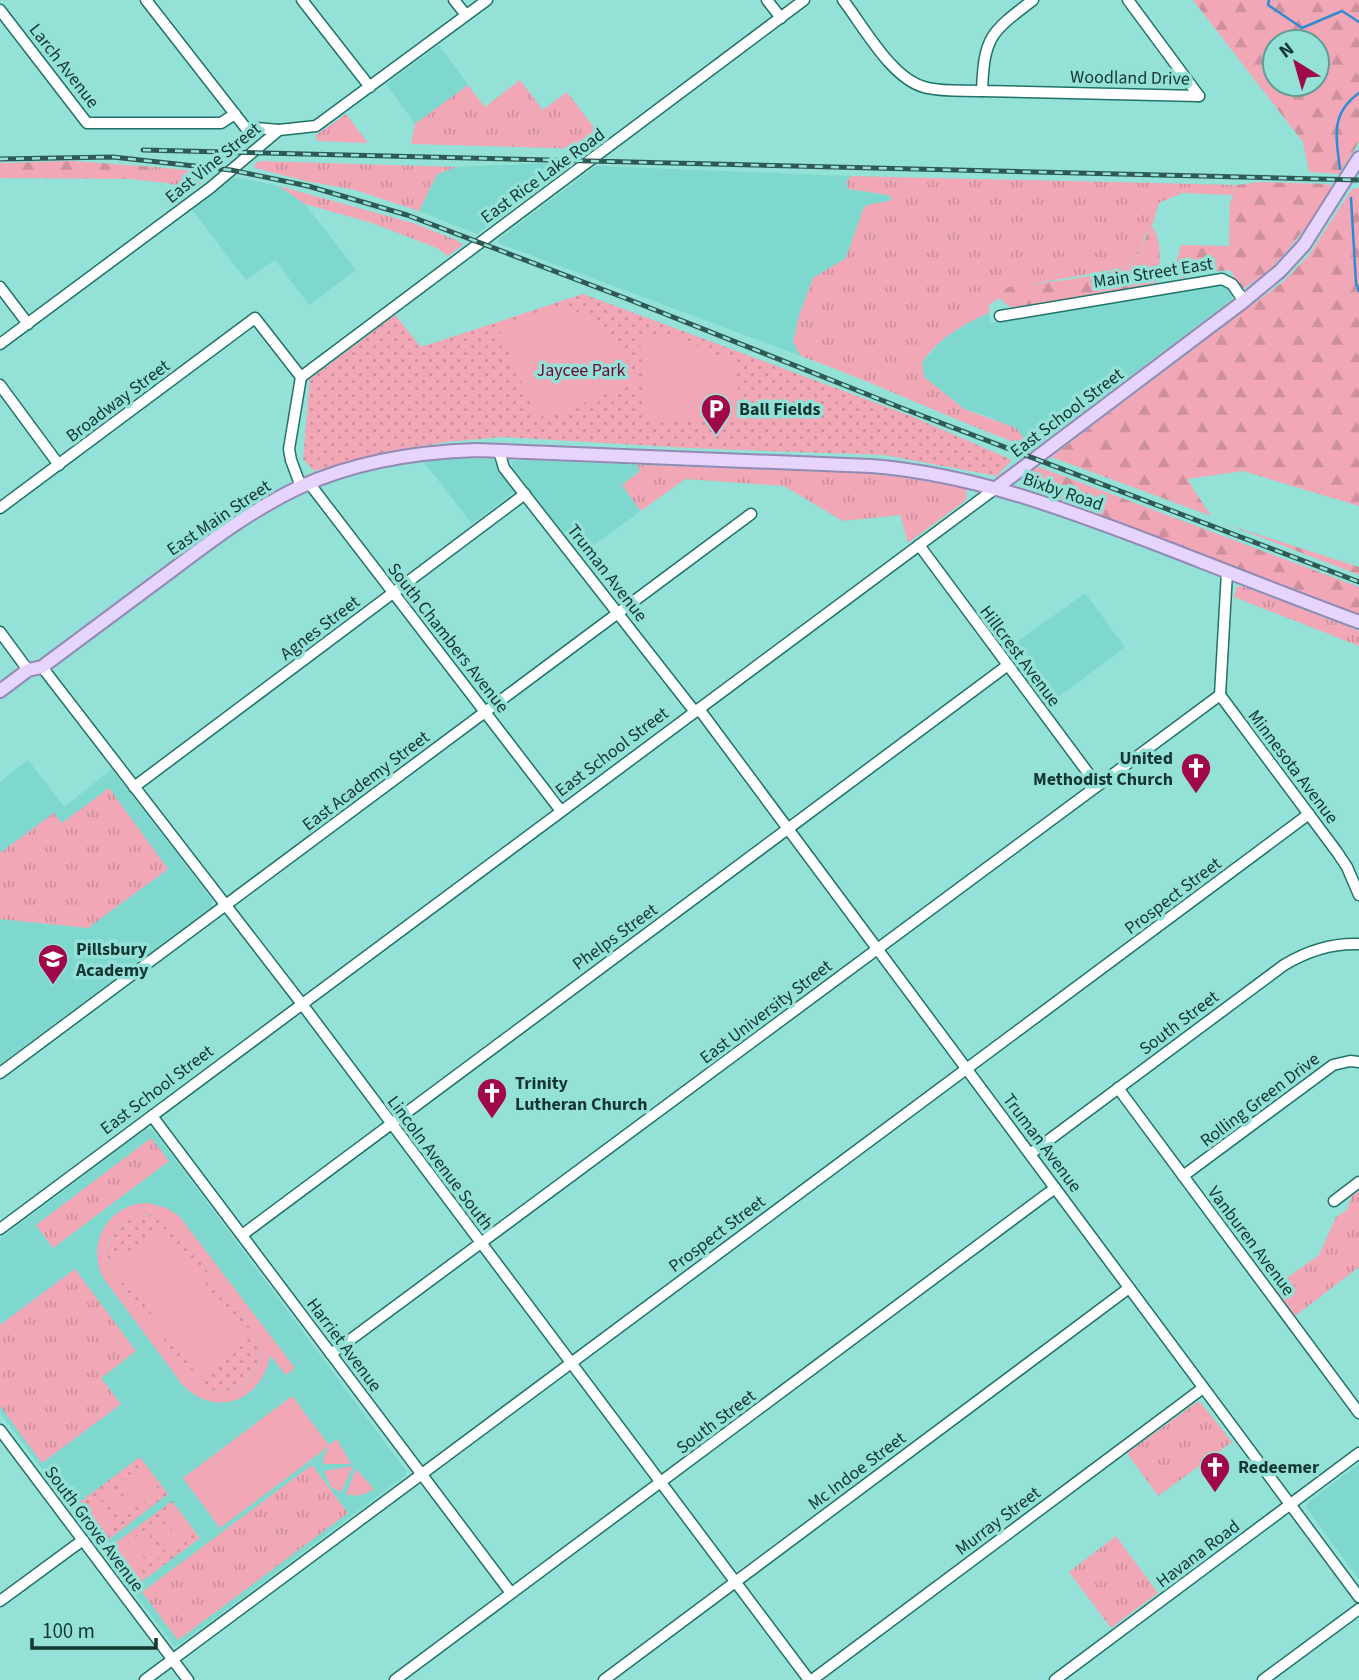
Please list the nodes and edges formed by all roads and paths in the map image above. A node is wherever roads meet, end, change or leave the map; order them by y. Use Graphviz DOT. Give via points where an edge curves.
graph roads {
  1 [pos="146,0"];
  2 [pos="302,0"];
  3 [pos="454,0"];
  4 [pos="487,0"];
  5 [pos="767,0"];
  6 [pos="804,0"];
  7 [pos="843,0"];
  8 [pos="1033,0"];
  9 [pos="1128,0"];
  10 [pos="0,10"];
  11 [pos="466,15"];
  12 [pos="781,18"];
  13 [pos="370,88"];
  14 [pos="982,91"];
  15 [pos="235,114"];
  16 [pos="279,130"];
  17 [pos="1359,158"];
  18 [pos="0,288"];
  19 [pos="1244,301"];
  20 [pos="1000,316"];
  21 [pos="28,324"];
  22 [pos="0,344"];
  23 [pos="301,377"];
  24 [pos="0,385"];
  25 [pos="499,451"];
  26 [pos="615,456"];
  27 [pos="59,465"];
  28 [pos="305,485"];
  29 [pos="996,488"];
  30 [pos="525,494"];
  31 [pos="0,508"];
  32 [pos="751,514"];
  33 [pos="919,545"];
  34 [pos="1227,572"];
  35 [pos="394,593"];
  36 [pos="619,613"];
  37 [pos="1359,622"];
  38 [pos="0,632"];
  39 [pos="1008,665"];
  40 [pos="42,667"];
  41 [pos="28,670"];
  42 [pos="0,691"];
  43 [pos="1220,695"];
  44 [pos="697,710"];
  45 [pos="485,712"];
  46 [pos="1097,785"];
  47 [pos="134,787"];
  48 [pos="561,811"];
  49 [pos="1310,814"];
  50 [pos="788,829"];
  51 [pos="1359,895"];
  52 [pos="225,905"];
  53 [pos="1359,943"];
  54 [pos="877,948"];
  55 [pos="302,1004"];
  56 [pos="1359,1062"];
  57 [pos="966,1069"];
  58 [pos="0,1073"];
  59 [pos="1118,1088"];
  60 [pos="152,1116"];
  61 [pos="392,1124"];
  62 [pos="1030,1154"];
  63 [pos="1183,1176"];
  64 [pos="1359,1182"];
  65 [pos="1055,1188"];
  66 [pos="1334,1201"];
  67 [pos="0,1229"];
  68 [pos="242,1235"];
  69 [pos="481,1243"];
  70 [pos="1129,1288"];
  71 [pos="331,1354"];
  72 [pos="570,1362"];
  73 [pos="1203,1388"];
  74 [pos="1359,1413"];
  75 [pos="0,1430"];
  76 [pos="1359,1453"];
  77 [pos="421,1474"];
  78 [pos="661,1482"];
  79 [pos="1290,1505"];
  80 [pos="83,1540"];
  81 [pos="736,1582"];
  82 [pos="511,1593"];
  83 [pos="1359,1597"];
  84 [pos="0,1601"];
  85 [pos="1359,1609"];
  86 [pos="172,1660"];
  87 [pos="145,1680"];
  88 [pos="188,1680"];
  89 [pos="395,1680"];
  90 [pos="604,1680"];
  91 [pos="811,1680"];
  92 [pos="1055,1680"];
  93 [pos="1263,1680"];
  1 -- 15 [label="street"];
  2 -- 13 [label="street"];
  3 -- 11 [label="street"];
  4 -- 11 [label="street, East Vine Street"];
  5 -- 12 [label="street"];
  6 -- 12 [label="street, East Rice Lake Road"];
  7 -- 14 [label="street, Woodland Drive" via="909,81 928,88"];
  8 -- 14 [label="street" via="990,38 983,59"];
  9 -- 14 [label="street, Woodland Drive" via="1199,96"];
  10 -- 15 [label="street, Larch Avenue" via="88,123 221,123"];
  11 -- 13 [label="street, East Vine Street"];
  12 -- 23 [label="street, East Rice Lake Road"];
  13 -- 16 [label="street, East Vine Street" via="316,126"];
  15 -- 16 [label="street" via="245,127"];
  16 -- 21 [label="street, East Vine Street" via="211,188"];
  17 -- 19 [label="main road" via="1304,246"];
  18 -- 21 [label="street"];
  19 -- 20 [label="street, Main Street East" via="1232,284 1222,279"];
  19 -- 29 [label="main road, East School Street"];
  21 -- 22 [label="street, East Vine Street"];
  23 -- 27 [label="street, Broadway Street" via="255,318"];
  23 -- 28 [label="street, South Chambers Avenue" via="289,449"];
  24 -- 27 [label="street"];
  25 -- 26 [label="main road, East Main Street"];
  25 -- 28 [label="main road, East Main Street" via="405,456"];
  25 -- 30 [label="street, Truman Avenue" via="505,468"];
  26 -- 29 [label="main road, Bixby Road" via="888,468"];
  27 -- 31 [label="street, Broadway Street"];
  28 -- 35 [label="street, South Chambers Avenue"];
  28 -- 40 [label="main road, East Main Street" via="229,528"];
  29 -- 33 [label="street, East School Street"];
  29 -- 34 [label="main road, Bixby Road" via="1066,509"];
  30 -- 35 [label="street, Agnes Street"];
  30 -- 36 [label="street, Truman Avenue"];
  32 -- 36 [label="street, East Academy Street"];
  33 -- 39 [label="street, Hillcrest Avenue"];
  33 -- 44 [label="street, East School Street"];
  34 -- 37 [label="main road, Bixby Road"];
  34 -- 43 [label="street"];
  35 -- 45 [label="street, South Chambers Avenue"];
  35 -- 47 [label="street, Agnes Street"];
  36 -- 44 [label="street, Truman Avenue"];
  36 -- 45 [label="street, East Academy Street"];
  38 -- 41 [label="street"];
  39 -- 46 [label="street, Hillcrest Avenue"];
  39 -- 50 [label="street, Phelps Street"];
  40 -- 41 [label="main road, East Main Street"];
  40 -- 47 [label="street, Lincoln Avenue South"];
  41 -- 42 [label="main road, East Main Street"];
  43 -- 46 [label="street, East University Street"];
  43 -- 49 [label="street, Minnesota Avenue"];
  44 -- 48 [label="street, East School Street"];
  44 -- 50 [label="street, Truman Avenue"];
  45 -- 48 [label="street, South Chambers Avenue"];
  45 -- 52 [label="street, East Academy Street"];
  46 -- 54 [label="street, East University Street"];
  47 -- 52 [label="street, Lincoln Avenue South"];
  48 -- 55 [label="street, East School Street"];
  49 -- 51 [label="street, Minnesota Avenue" via="1348,867"];
  49 -- 57 [label="street, Prospect Street"];
  50 -- 54 [label="street, Truman Avenue"];
  50 -- 61 [label="street, Phelps Street"];
  52 -- 55 [label="street, Lincoln Avenue South"];
  52 -- 58 [label="street, East Academy Street"];
  53 -- 59 [label="street, South Street" via="1327,946 1295,958"];
  54 -- 57 [label="street, Truman Avenue"];
  54 -- 69 [label="street, East University Street"];
  55 -- 60 [label="street, East School Street"];
  55 -- 61 [label="street, Lincoln Avenue South"];
  56 -- 63 [label="street, Rolling Green Drive" via="1334,1065"];
  57 -- 62 [label="street, Truman Avenue"];
  57 -- 72 [label="street, Prospect Street"];
  59 -- 62 [label="street, South Street"];
  59 -- 63 [label="street, Vanburen Avenue"];
  60 -- 67 [label="street, East School Street"];
  60 -- 68 [label="street, Harriet Avenue"];
  61 -- 68 [label="street, Phelps Street"];
  61 -- 69 [label="street, Lincoln Avenue South"];
  62 -- 65 [label="street, Truman Avenue"];
  63 -- 74 [label="street, Vanburen Avenue"];
  64 -- 66 [label="street"];
  65 -- 70 [label="street, Truman Avenue"];
  65 -- 78 [label="street, South Street"];
  68 -- 71 [label="street, Harriet Avenue"];
  69 -- 71 [label="street, East University Street"];
  69 -- 72 [label="street, Lincoln Avenue South"];
  70 -- 73 [label="street, Truman Avenue"];
  70 -- 81 [label="street, Mc Indoe Street"];
  71 -- 77 [label="street, Harriet Avenue"];
  72 -- 77 [label="street, Prospect Street"];
  72 -- 78 [label="street, Lincoln Avenue South"];
  73 -- 79 [label="street, Truman Avenue"];
  73 -- 91 [label="street, Murray Street"];
  75 -- 80 [label="street, South Grove Avenue"];
  76 -- 79 [label="street, Havana Road"];
  77 -- 82 [label="street, Harriet Avenue"];
  77 -- 86 [label="street, Prospect Street"];
  78 -- 81 [label="street, Lincoln Avenue South"];
  78 -- 82 [label="street, South Street"];
  79 -- 83 [label="street, Truman Avenue"];
  79 -- 92 [label="street, Havana Road"];
  80 -- 84 [label="street"];
  80 -- 86 [label="street, South Grove Avenue"];
  81 -- 90 [label="street, Mc Indoe Street"];
  81 -- 91 [label="street, Lincoln Avenue South"];
  82 -- 89 [label="street, South Street"];
  85 -- 93 [label="street"];
  86 -- 87 [label="street, Prospect Street"];
  86 -- 88 [label="street, South Grove Avenue"];
}
